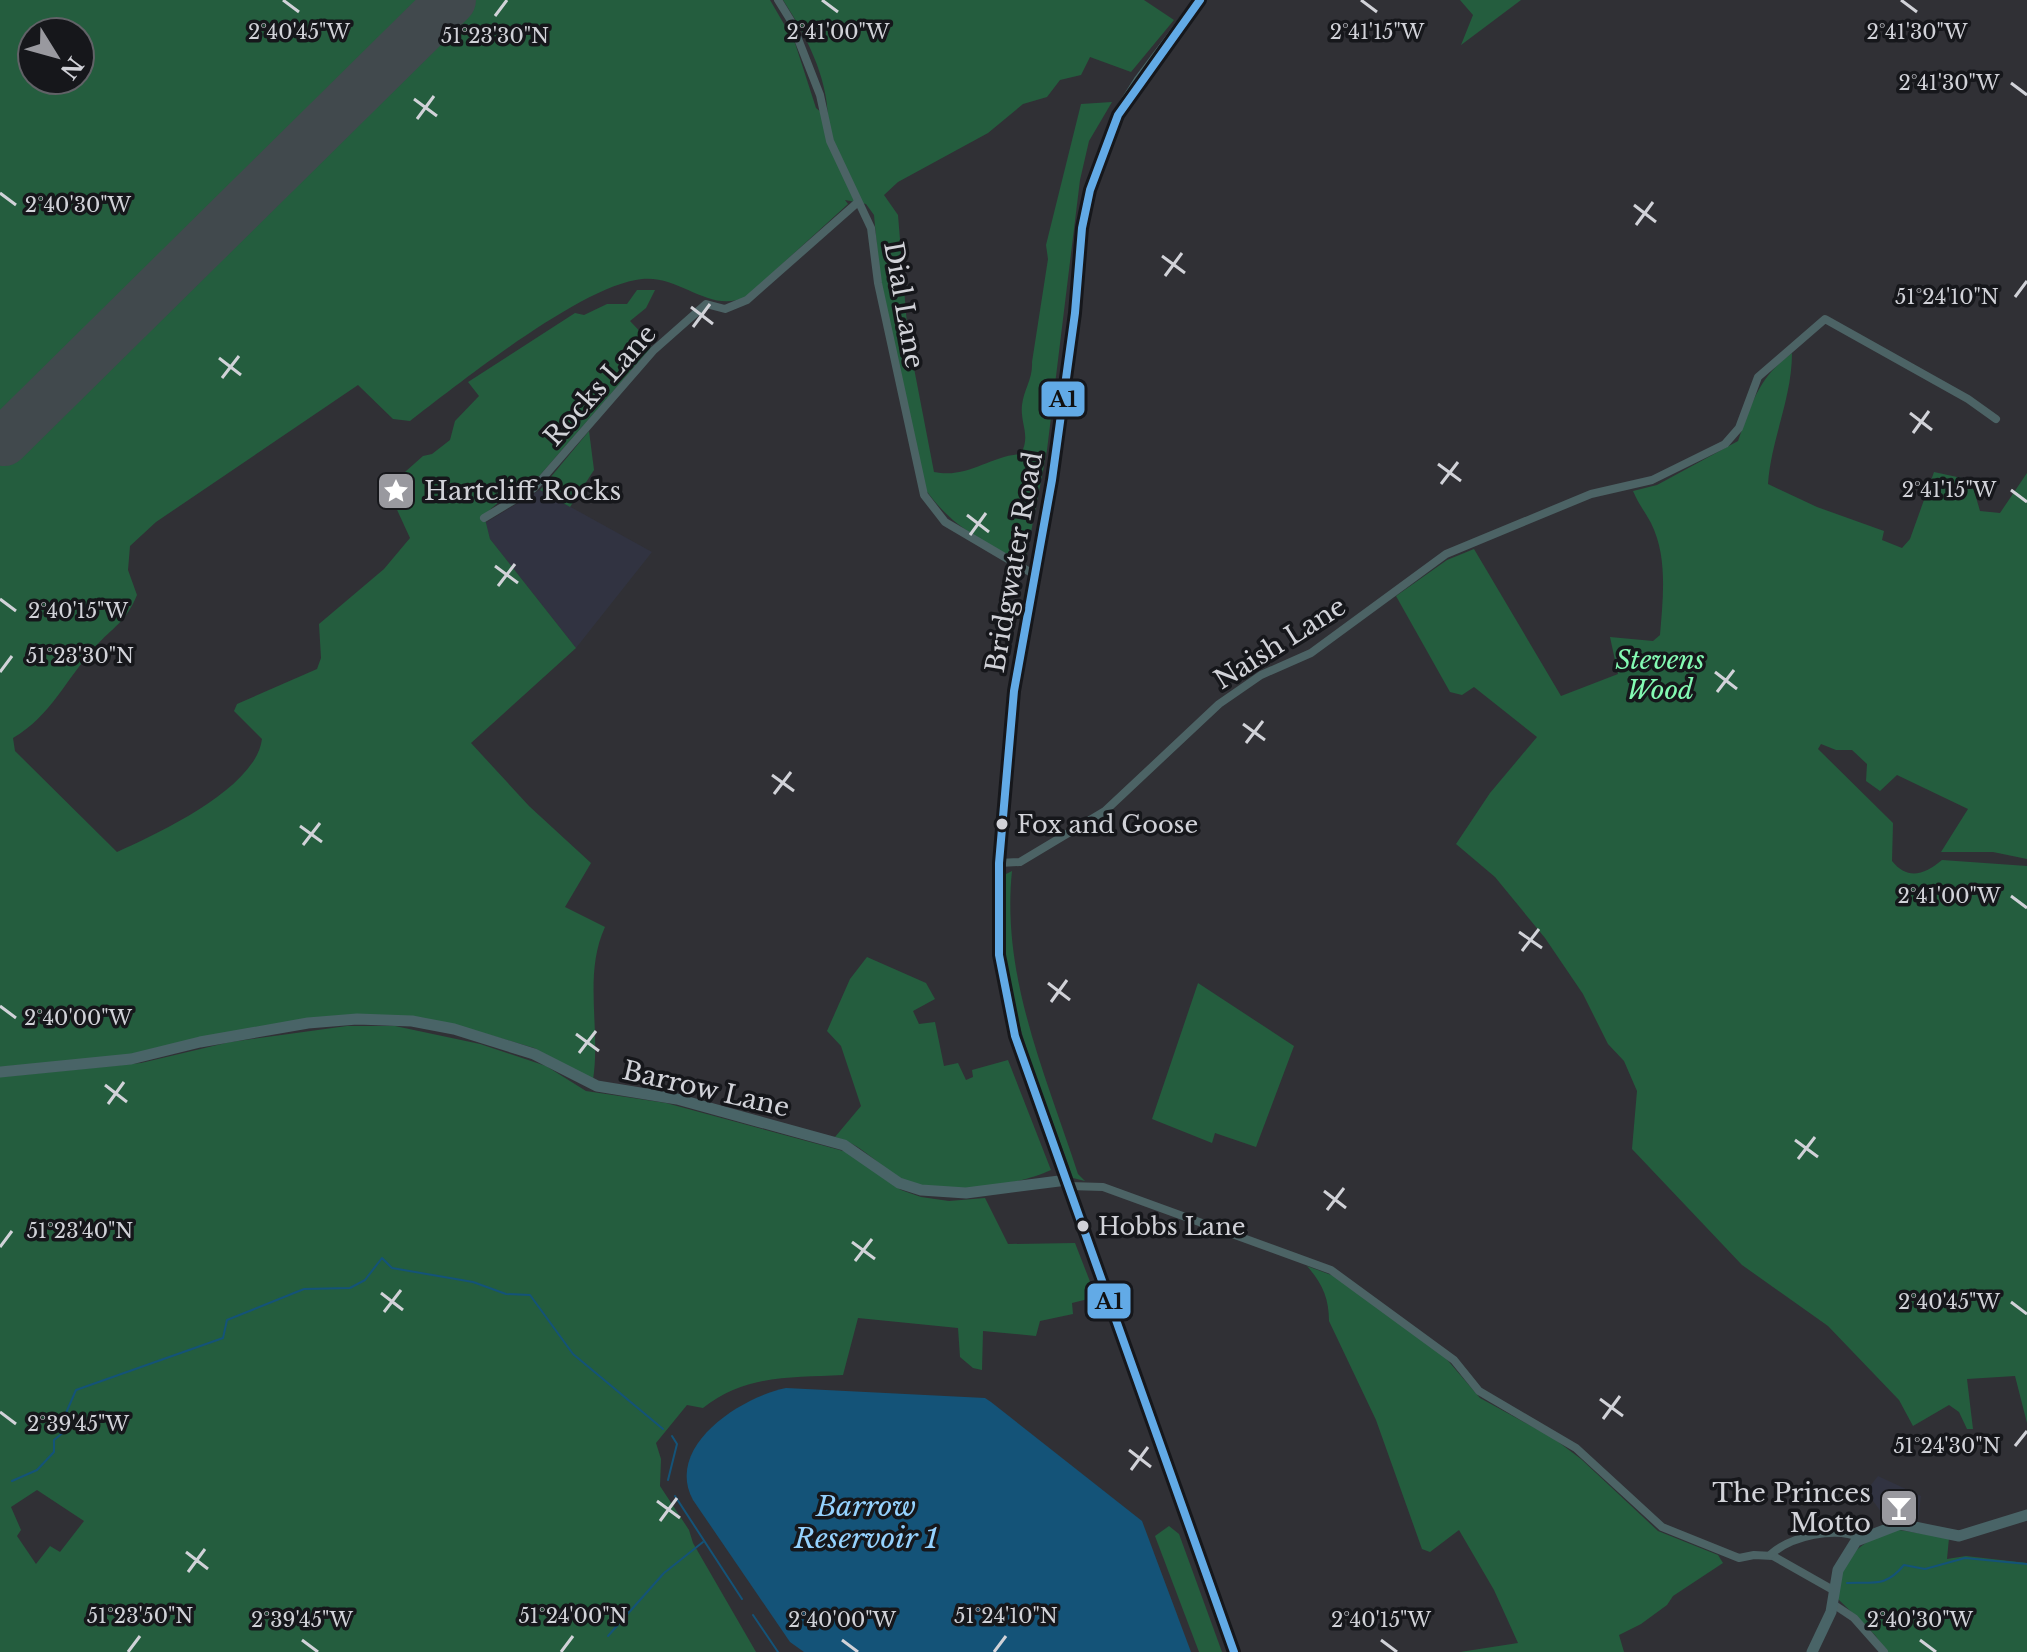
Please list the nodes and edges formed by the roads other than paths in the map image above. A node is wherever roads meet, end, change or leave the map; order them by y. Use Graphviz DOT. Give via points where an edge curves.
graph roads {
  1 [pos="778,0"];
  2 [pos="1200,0"];
  3 [pos="858,202"];
  4 [pos="1996,419"];
  5 [pos="484,518"];
  6 [pos="1035,575"];
  7 [pos="999,863"];
  8 [pos="0,1072"];
  9 [pos="1068,1183"];
  10 [pos="2027,1515"];
  11 [pos="1861,1538"];
  12 [pos="1770,1555"];
  13 [pos="1833,1590"];
  14 [pos="1833,1604"];
  15 [pos="1234,1652"];
  16 [pos="1812,1652"];
  17 [pos="1884,1652"];
  1 -- 3 [label="street, Dial Lane" via="791,21 830,141"];
  2 -- 6 [label="highway, Bridgwater Road" via="1118,115 1090,190"];
  3 -- 5 [label="street, Rocks Lane" via="747,300 725,309 706,304 654,350 534,488"];
  3 -- 6 [label="street, Dial Lane" via="871,228 924,495 945,522"];
  4 -- 7 [label="street, Naish Lane" via="1825,319 1758,377 1733,437 1652,480 1591,494 1446,554 1311,653 1261,675 1219,704 1105,811 1020,862"];
  6 -- 7 [label="highway, Bridgwater Road" via="1014,691"];
  7 -- 9 [label="highway, Bridgwater Road" via="997,933 1005,993 1015,1036"];
  8 -- 9 [label="main road, Barrow Lane" via="131,1059 308,1023 412,1021 534,1054 597,1086 677,1099 844,1145 899,1183 921,1190 966,1193"];
  9 -- 12 [label="street" via="1103,1187 1331,1270 1454,1360 1479,1391 1576,1448 1662,1527 1739,1558"];
  9 -- 15 [label="highway, Bridgwater Road"];
  10 -- 11 [label="main road" via="1959,1536 1900,1524"];
  11 -- 12 [label="street" via="1837,1531 1783,1546"];
  11 -- 13 [label="main road" via="1846,1552"];
  12 -- 13 [label="street"];
  13 -- 14 [label="main road"];
  14 -- 16 [label="main road"];
  14 -- 17 [label="street" via="1854,1618"];
}
